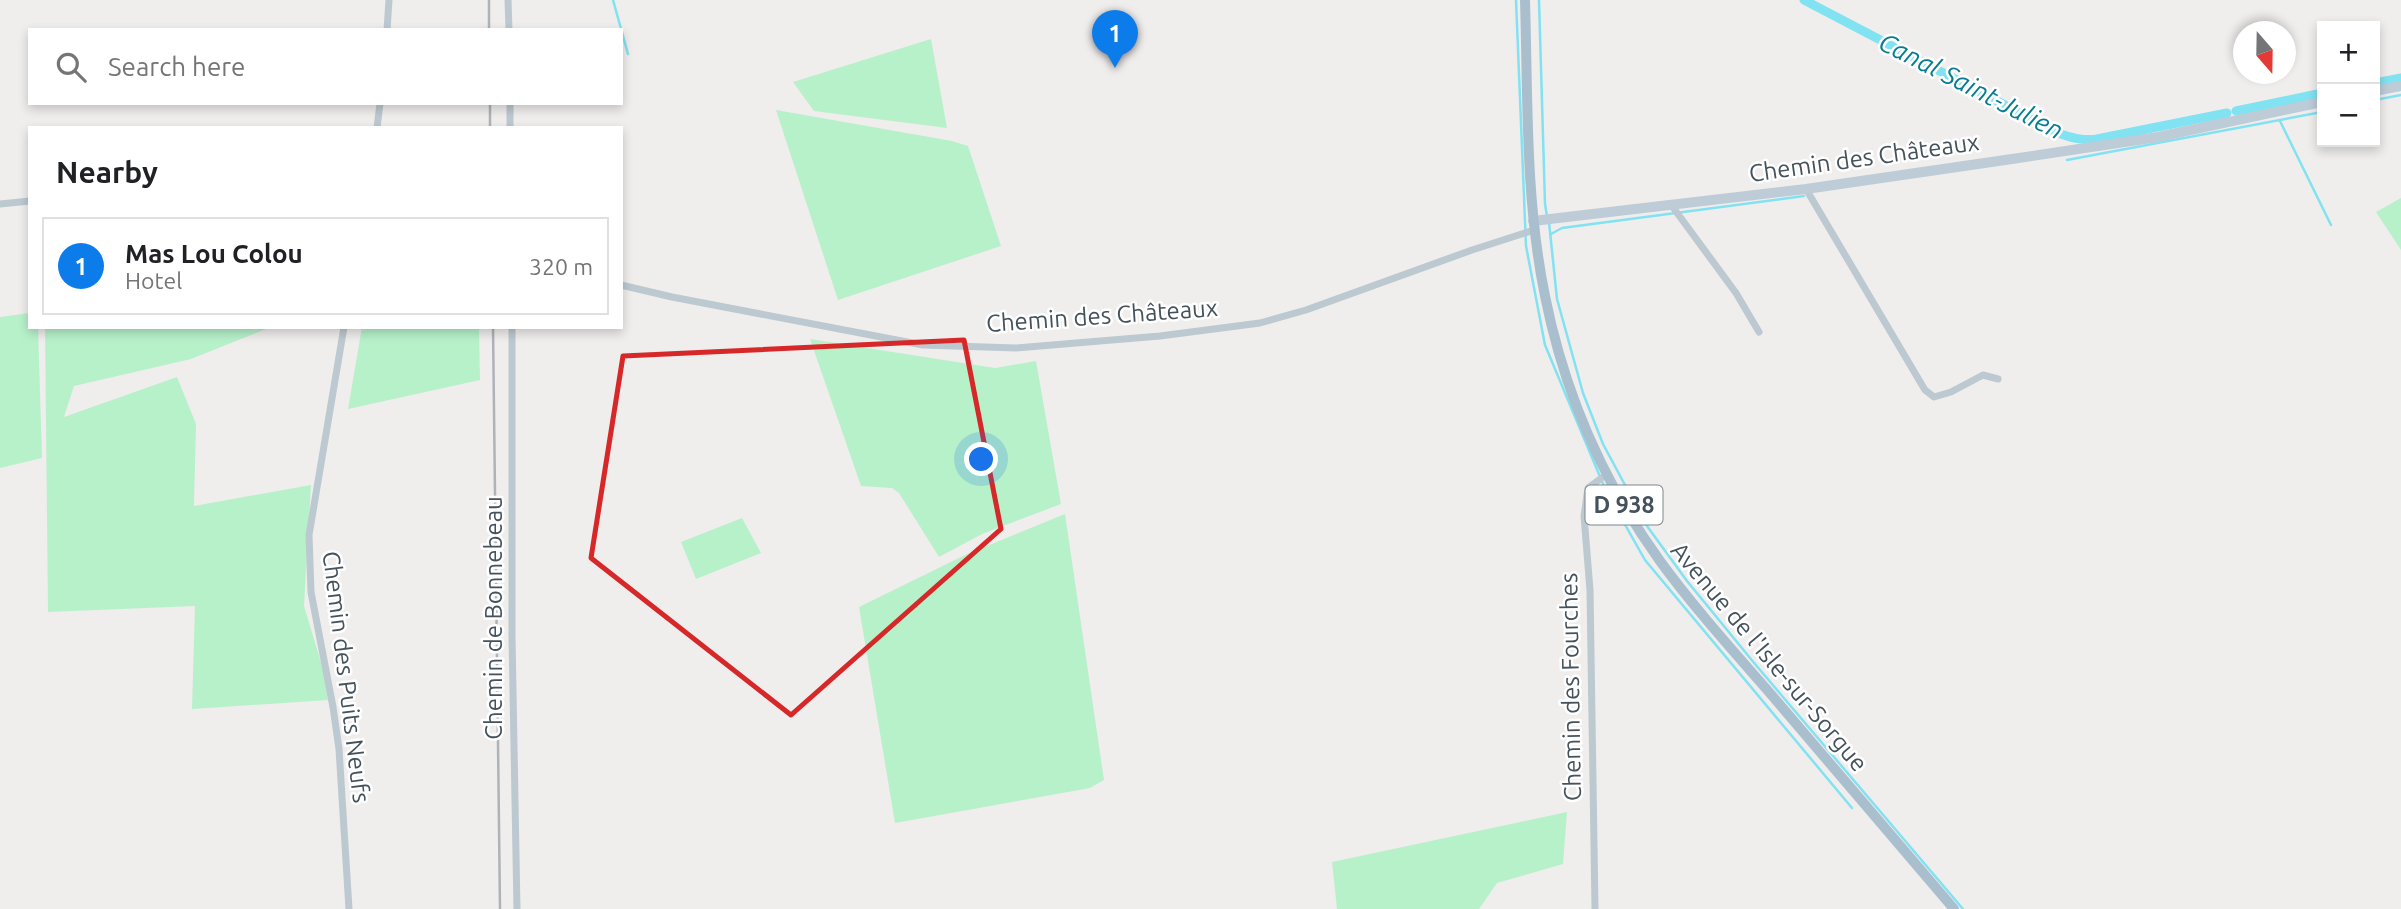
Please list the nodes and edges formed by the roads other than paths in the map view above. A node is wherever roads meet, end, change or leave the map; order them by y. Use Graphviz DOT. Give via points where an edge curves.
graph roads {
  1 [pos="389,0"];
  2 [pos="508,0"];
  3 [pos="1525,0"];
  4 [pos="387,28"];
  5 [pos="509,28"];
  6 [pos="2401,86"];
  7 [pos="2380,90"];
  8 [pos="2317,103"];
  9 [pos="380,105"];
  10 [pos="510,105"];
  11 [pos="377,126"];
  12 [pos="510,126"];
  13 [pos="1806,189"];
  14 [pos="28,201"];
  15 [pos="0,204"];
  16 [pos="1672,206"];
  17 [pos="1534,226"];
  18 [pos="623,285"];
  19 [pos="344,329"];
  20 [pos="512,329"];
  21 [pos="1759,332"];
  22 [pos="1998,379"];
  23 [pos="1607,474"];
  24 [pos="349,909"];
  25 [pos="517,909"];
  26 [pos="1595,909"];
  27 [pos="1954,909"];
  1 -- 4 [label="street"];
  2 -- 5 [label="street"];
  3 -- 17 [label="main road, Avenue de l'Isle-sur-Sorgue / D 938"];
  6 -- 7 [label="street"];
  8 -- 13 [label="street, Chemin des Châteaux" via="2158,136"];
  9 -- 11 [label="street"];
  10 -- 12 [label="street"];
  13 -- 16 [label="street, Chemin des Châteaux"];
  13 -- 22 [label="street" via="1925,390 1941,396 1983,375"];
  14 -- 15 [label="street"];
  16 -- 17 [label="street, Chemin des Châteaux"];
  16 -- 21 [label="street"];
  17 -- 18 [label="street, Chemin des Châteaux" via="1260,323 1016,348 923,345"];
  17 -- 23 [label="main road, Avenue de l'Isle-sur-Sorgue / D 938" via="1544,295 1566,376"];
  19 -- 24 [label="street, Chemin des Puits Neufs" via="309,535 309,566 338,738"];
  20 -- 25 [label="street, Chemin de Bonnebeau"];
  23 -- 26 [label="street, Chemin des Fourches" via="1588,488 1584,516 1591,590"];
  23 -- 27 [label="main road, Avenue de l'Isle-sur-Sorgue / D 938" via="1679,586"];
}
